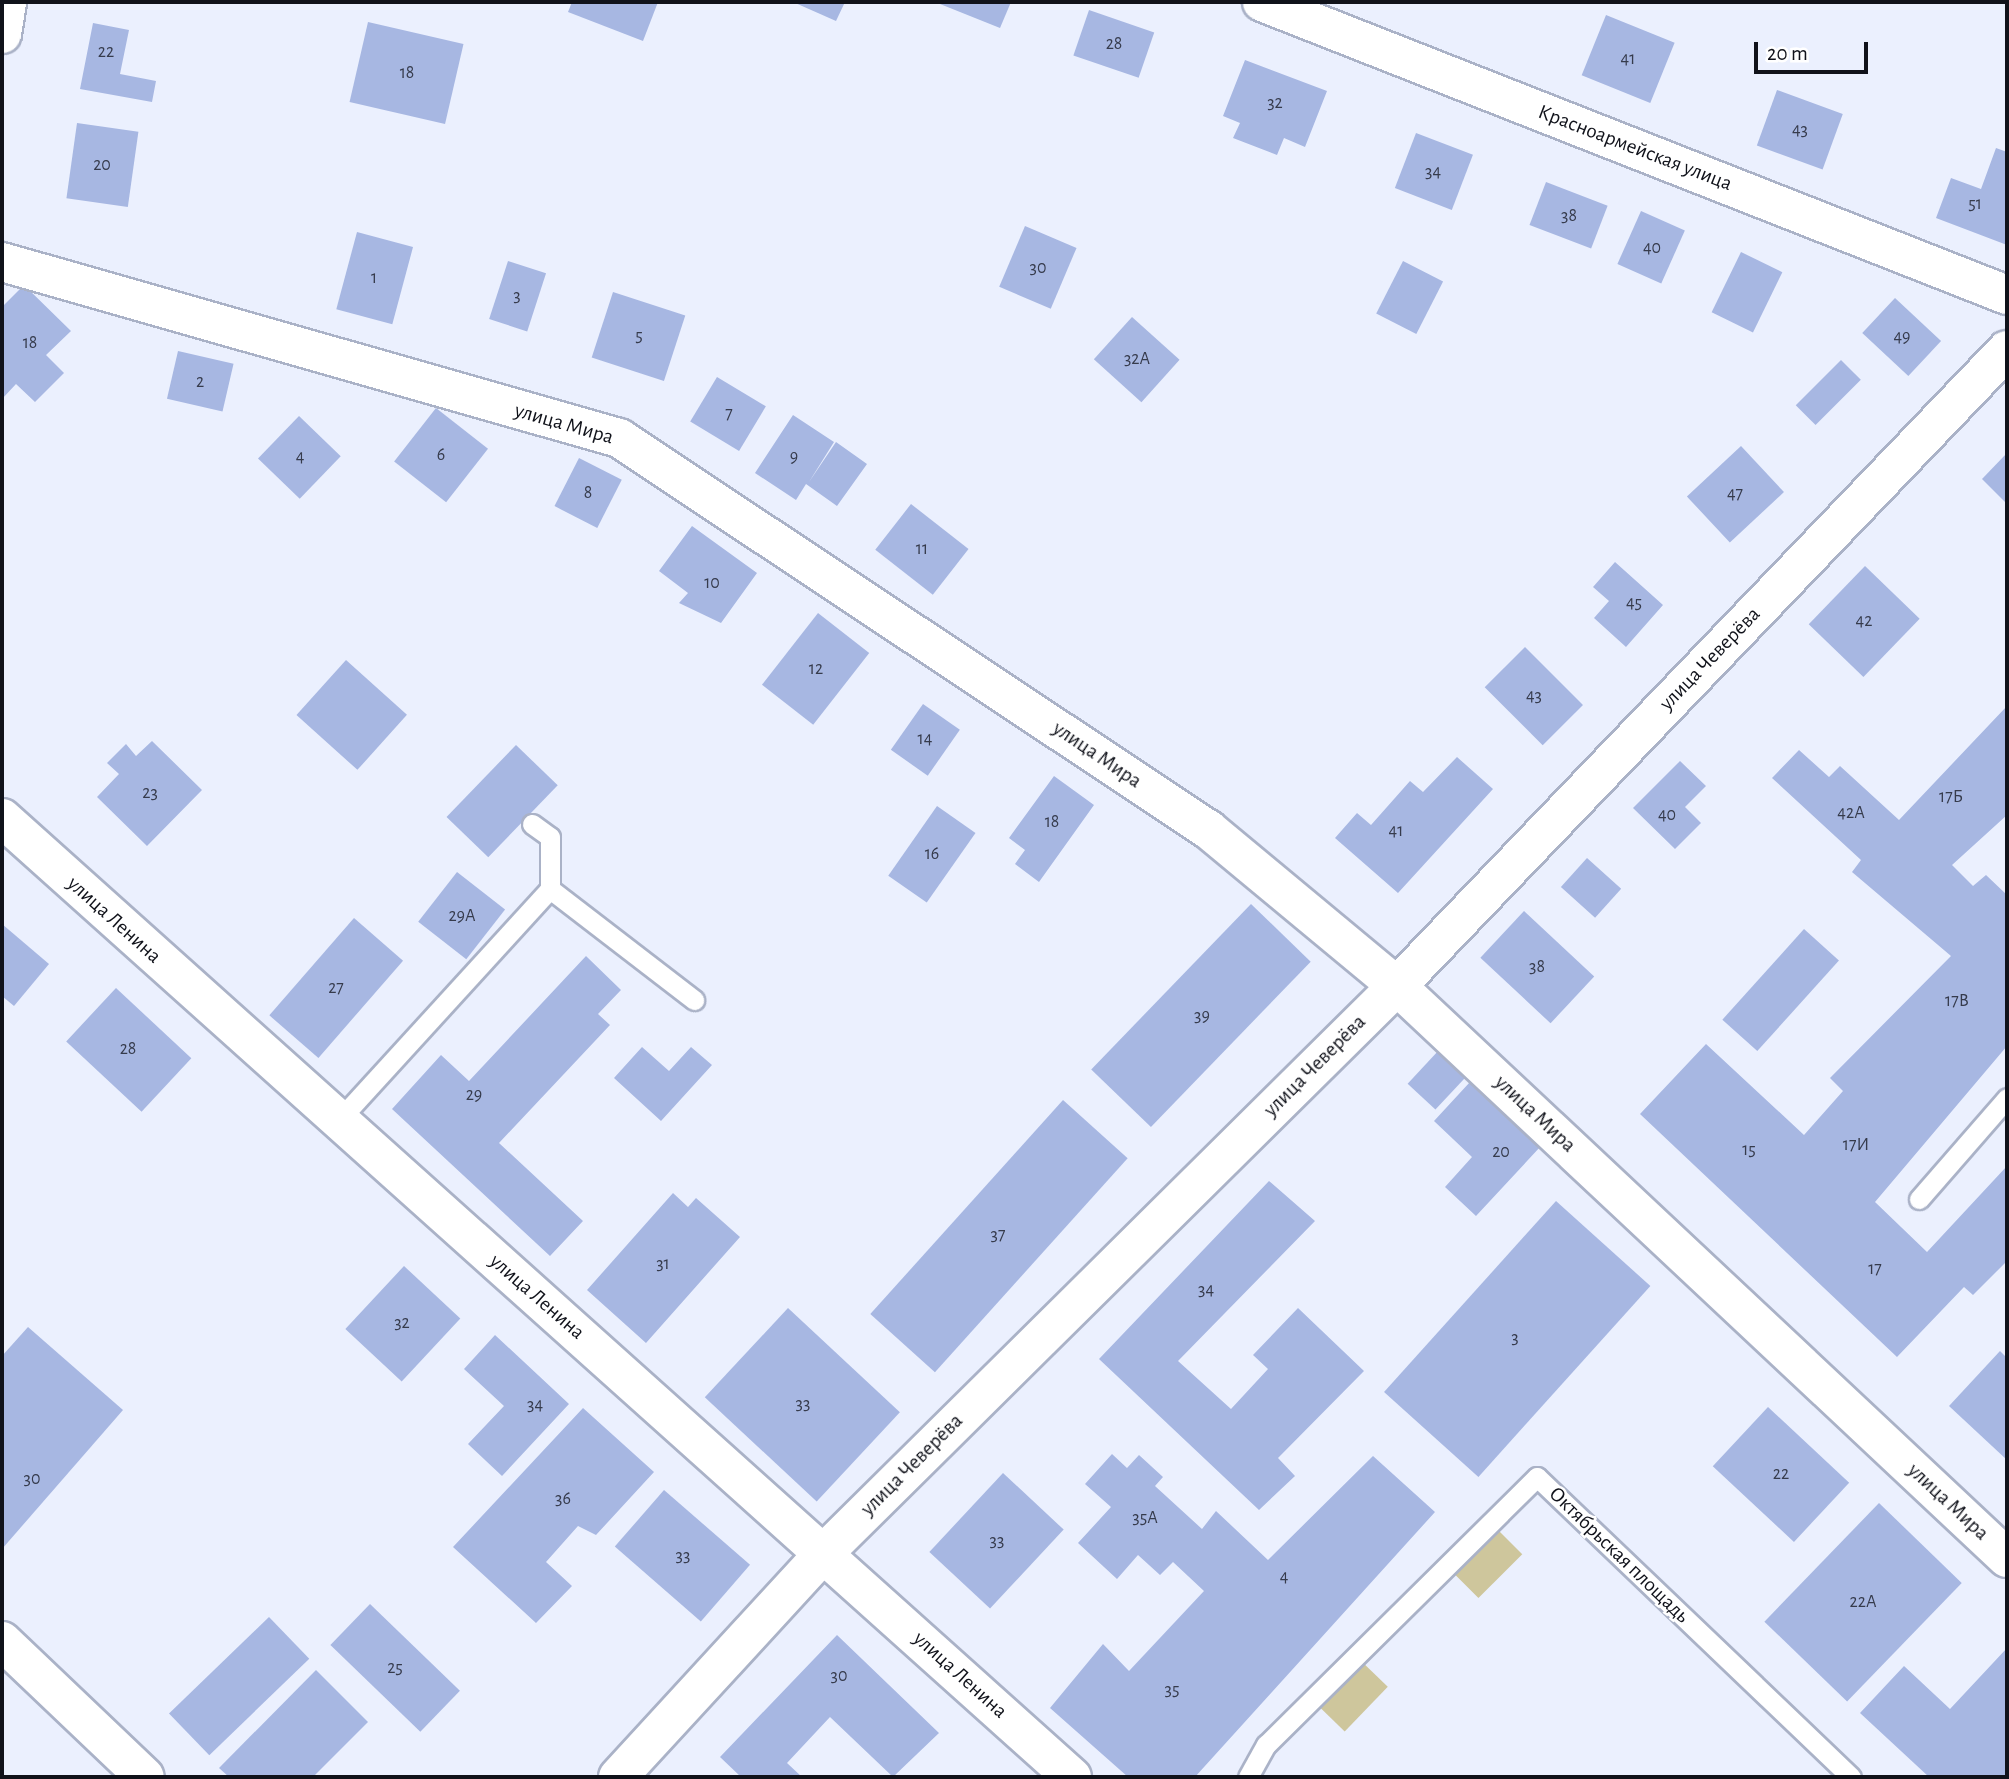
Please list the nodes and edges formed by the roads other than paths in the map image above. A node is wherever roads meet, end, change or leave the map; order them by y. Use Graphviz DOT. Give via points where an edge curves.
graph roads {
  1 [pos="8,2"];
  2 [pos="1262,2"];
  3 [pos="2,34"];
  4 [pos="2,262"];
  5 [pos="2007,295"];
  6 [pos="2007,350"];
  7 [pos="2,818"];
  8 [pos="532,824"];
  9 [pos="550,889"];
  10 [pos="1397,986"];
  11 [pos="694,1000"];
  12 [pos="2007,1098"];
  13 [pos="338,1121"];
  14 [pos="1919,1199"];
  15 [pos="825,1552"];
  16 [pos="2007,1558"];
  17 [pos="2,1641"];
  18 [pos="145,1777"];
  19 [pos="618,1777"];
  20 [pos="1072,1777"];
  21 [pos="1248,1777"];
  22 [pos="1851,1777"];
  1 -- 3 [label="main road"];
  2 -- 5 [label="main road, Красноармейская улица"];
  4 -- 10 [label="main road, улица Мира" via="619,438 1209,830"];
  6 -- 10 [label="main road, улица Чеверёва"];
  7 -- 13 [label="main road, улица Ленина"];
  8 -- 9 [label="lane" via="550,837"];
  9 -- 11 [label="lane"];
  9 -- 13 [label="lane"];
  10 -- 15 [label="main road, улица Чеверёва"];
  10 -- 16 [label="main road, улица Мира"];
  12 -- 14 [label="lane"];
  13 -- 15 [label="main road, улица Ленина"];
  15 -- 19 [label="main road, улица Чеверёва"];
  15 -- 20 [label="main road, улица Ленина"];
  17 -- 18 [label="main road"];
  21 -- 22 [label="lane, Октябрьская площадь" via="1266,1745 1537,1477"];
}
